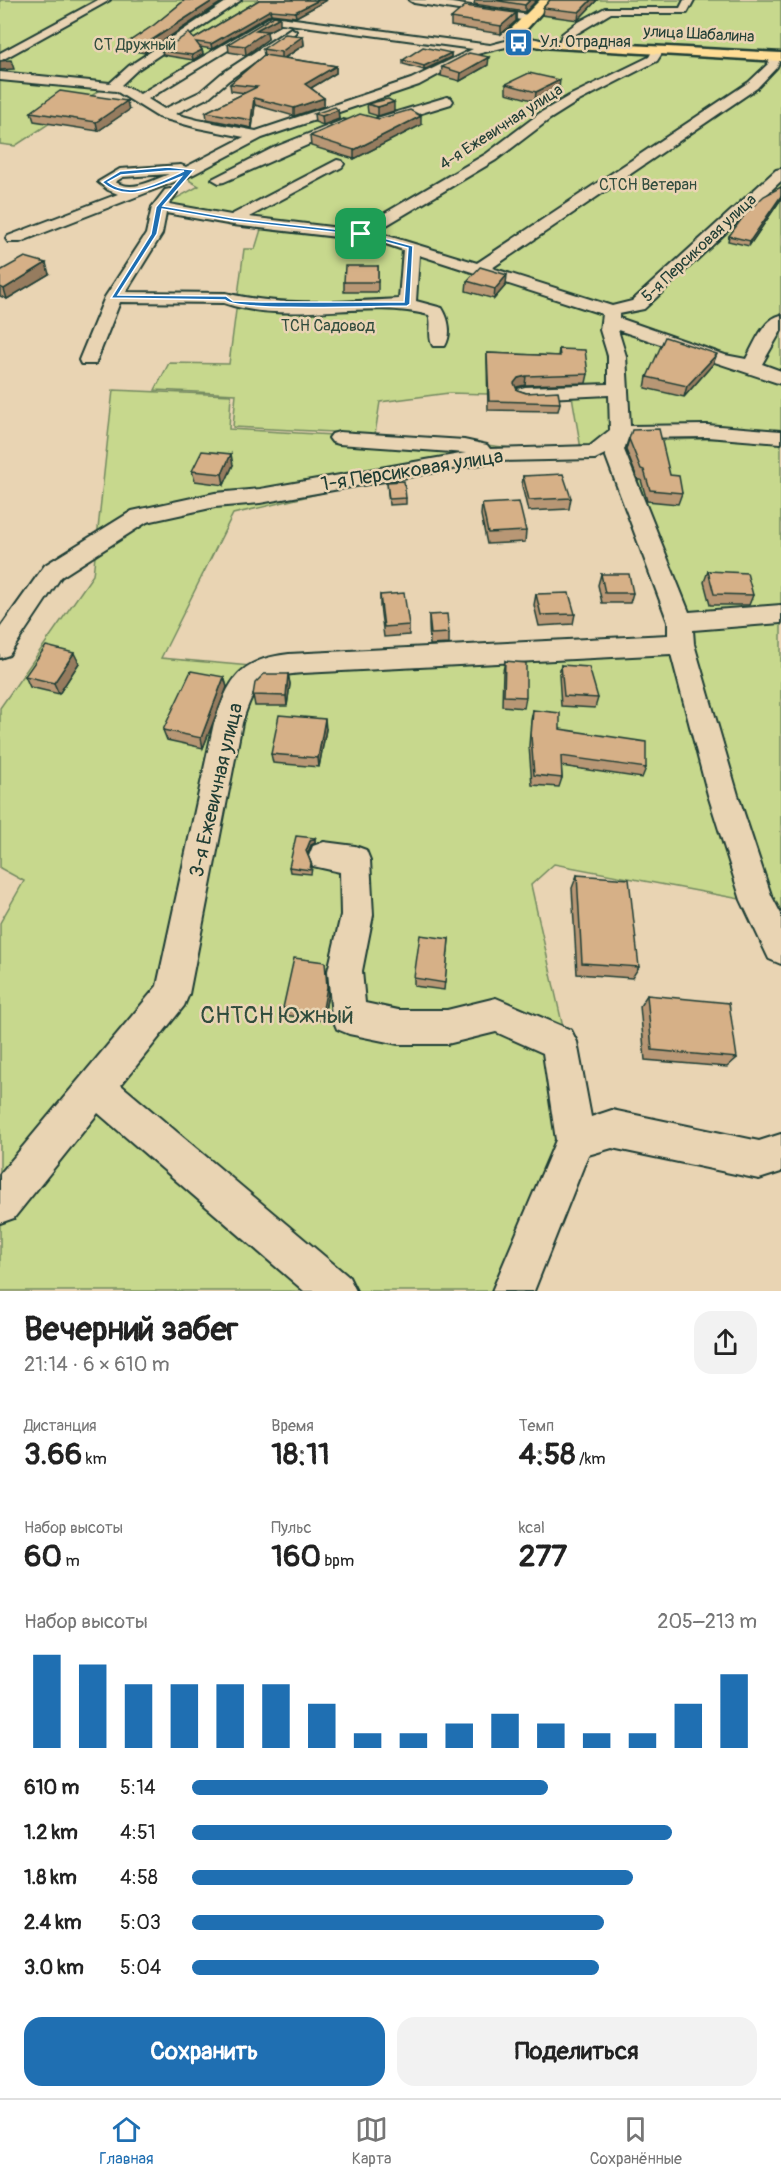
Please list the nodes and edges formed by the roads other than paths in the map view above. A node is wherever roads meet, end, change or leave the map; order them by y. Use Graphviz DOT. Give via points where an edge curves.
graph roads {
  1 [pos="105,0"];
  2 [pos="236,0"];
  3 [pos="414,0"];
  4 [pos="547,0"];
  5 [pos="689,0"];
  6 [pos="528,18"];
  7 [pos="301,24"];
  8 [pos="515,33"];
  9 [pos="535,43"];
  10 [pos="565,44"];
  11 [pos="491,47"];
  12 [pos="658,50"];
  13 [pos="778,57"];
  14 [pos="0,58"];
  15 [pos="0,76"];
  16 [pos="108,85"];
  17 [pos="140,99"];
  18 [pos="447,101"];
  19 [pos="333,109"];
  20 [pos="163,114"];
  21 [pos="362,120"];
  22 [pos="250,138"];
  23 [pos="278,151"];
  24 [pos="337,164"];
  25 [pos="189,171"];
  26 [pos="781,173"];
  27 [pos="219,179"];
  28 [pos="142,191"];
  29 [pos="159,207"];
  30 [pos="233,220"];
  31 [pos="361,234"];
  32 [pos="14,239"];
  33 [pos="411,247"];
  34 [pos="481,268"];
  35 [pos="114,297"];
  36 [pos="407,304"];
  37 [pos="781,320"];
  38 [pos="610,321"];
  39 [pos="439,342"];
  40 [pos="88,360"];
  41 [pos="752,366"];
  42 [pos="781,378"];
  43 [pos="618,389"];
  44 [pos="525,393"];
  45 [pos="781,437"];
  46 [pos="339,438"];
  47 [pos="617,441"];
  48 [pos="498,454"];
  49 [pos="781,614"];
  50 [pos="680,633"];
  51 [pos="0,648"];
  52 [pos="324,856"];
  53 [pos="781,948"];
  54 [pos="95,1087"];
  55 [pos="575,1140"];
  56 [pos="781,1153"];
  57 [pos="0,1204"];
  58 [pos="335,1291"];
  59 [pos="513,1291"];
  1 -- 14 [label="street"];
  2 -- 16 [label="street"];
  3 -- 6 [label="street"];
  4 -- 6 [label="main road"];
  5 -- 10 [label="street" via="683,11 606,11 566,36"];
  6 -- 8 [label="main road"];
  7 -- 11 [label="street"];
  7 -- 17 [label="street" via="272,20"];
  7 -- 20 [label="street" via="225,77 218,87"];
  8 -- 9 [label="main road" via="514,36"];
  8 -- 11 [label="street"];
  9 -- 10 [label="main road, улица Шабалина"];
  9 -- 11 [label="street, улица Шабалина"];
  10 -- 12 [label="main road, улица Шабалина"];
  11 -- 19 [label="street, улица Шабалина" via="415,82"];
  12 -- 13 [label="main road, улица Шабалина"];
  12 -- 31 [label="street, 4-я Ежевичная улица" via="653,59 544,116 491,157"];
  13 -- 34 [label="street" via="753,85"];
  15 -- 16 [label="street"];
  16 -- 17 [label="street"];
  17 -- 20 [label="street"];
  18 -- 21 [label="street" via="392,120"];
  19 -- 21 [label="street"];
  19 -- 22 [label="street, улица Шабалина"];
  20 -- 22 [label="street"];
  21 -- 23 [label="street"];
  22 -- 23 [label="street"];
  22 -- 25 [label="street, улица Шабалина"];
  23 -- 27 [label="street"];
  24 -- 30 [label="street"];
  25 -- 28 [label="street, улица Шабалина"];
  25 -- 28 [label="street" via="120,173 105,182 123,191"];
  25 -- 29 [label="street"];
  26 -- 38 [label="street, 5-я Персиковая улица" via="638,305"];
  28 -- 32 [label="street, улица Шабалина"];
  29 -- 30 [label="street"];
  29 -- 35 [label="street" via="154,234"];
  30 -- 31 [label="street"];
  31 -- 33 [label="street"];
  33 -- 34 [label="street"];
  33 -- 36 [label="street"];
  34 -- 38 [label="street"];
  35 -- 36 [label="street" via="226,298 231,302 262,304"];
  35 -- 40 [label="street"];
  36 -- 39 [label="street" via="436,312 440,321"];
  37 -- 41 [label="street"];
  38 -- 41 [label="street"];
  38 -- 43 [label="street"];
  41 -- 42 [label="street"];
  43 -- 44 [label="street"];
  43 -- 47 [label="street"];
  45 -- 47 [label="street" via="707,431"];
  46 -- 48 [label="street" via="464,446"];
  47 -- 48 [label="street, 1-я Персиковая улица" via="595,452"];
  47 -- 50 [label="street"];
  48 -- 51 [label="street, 1-я Персиковая улица" via="140,516 53,571"];
  49 -- 50 [label="street, 3-я Ежевичная улица"];
  50 -- 53 [label="street" via="737,837 758,900"];
  50 -- 54 [label="street, 3-я Ежевичная улица" via="559,647 295,663 258,671 239,691 228,723 172,994"];
  52 -- 55 [label="street" via="355,861 357,915 345,971 349,1017 398,1027 447,1028 496,1015 559,1042"];
  54 -- 57 [label="street, 3-я Ежевичная улица"];
  54 -- 58 [label="street"];
  55 -- 56 [label="street" via="612,1129 759,1160"];
  55 -- 59 [label="street"];
}
